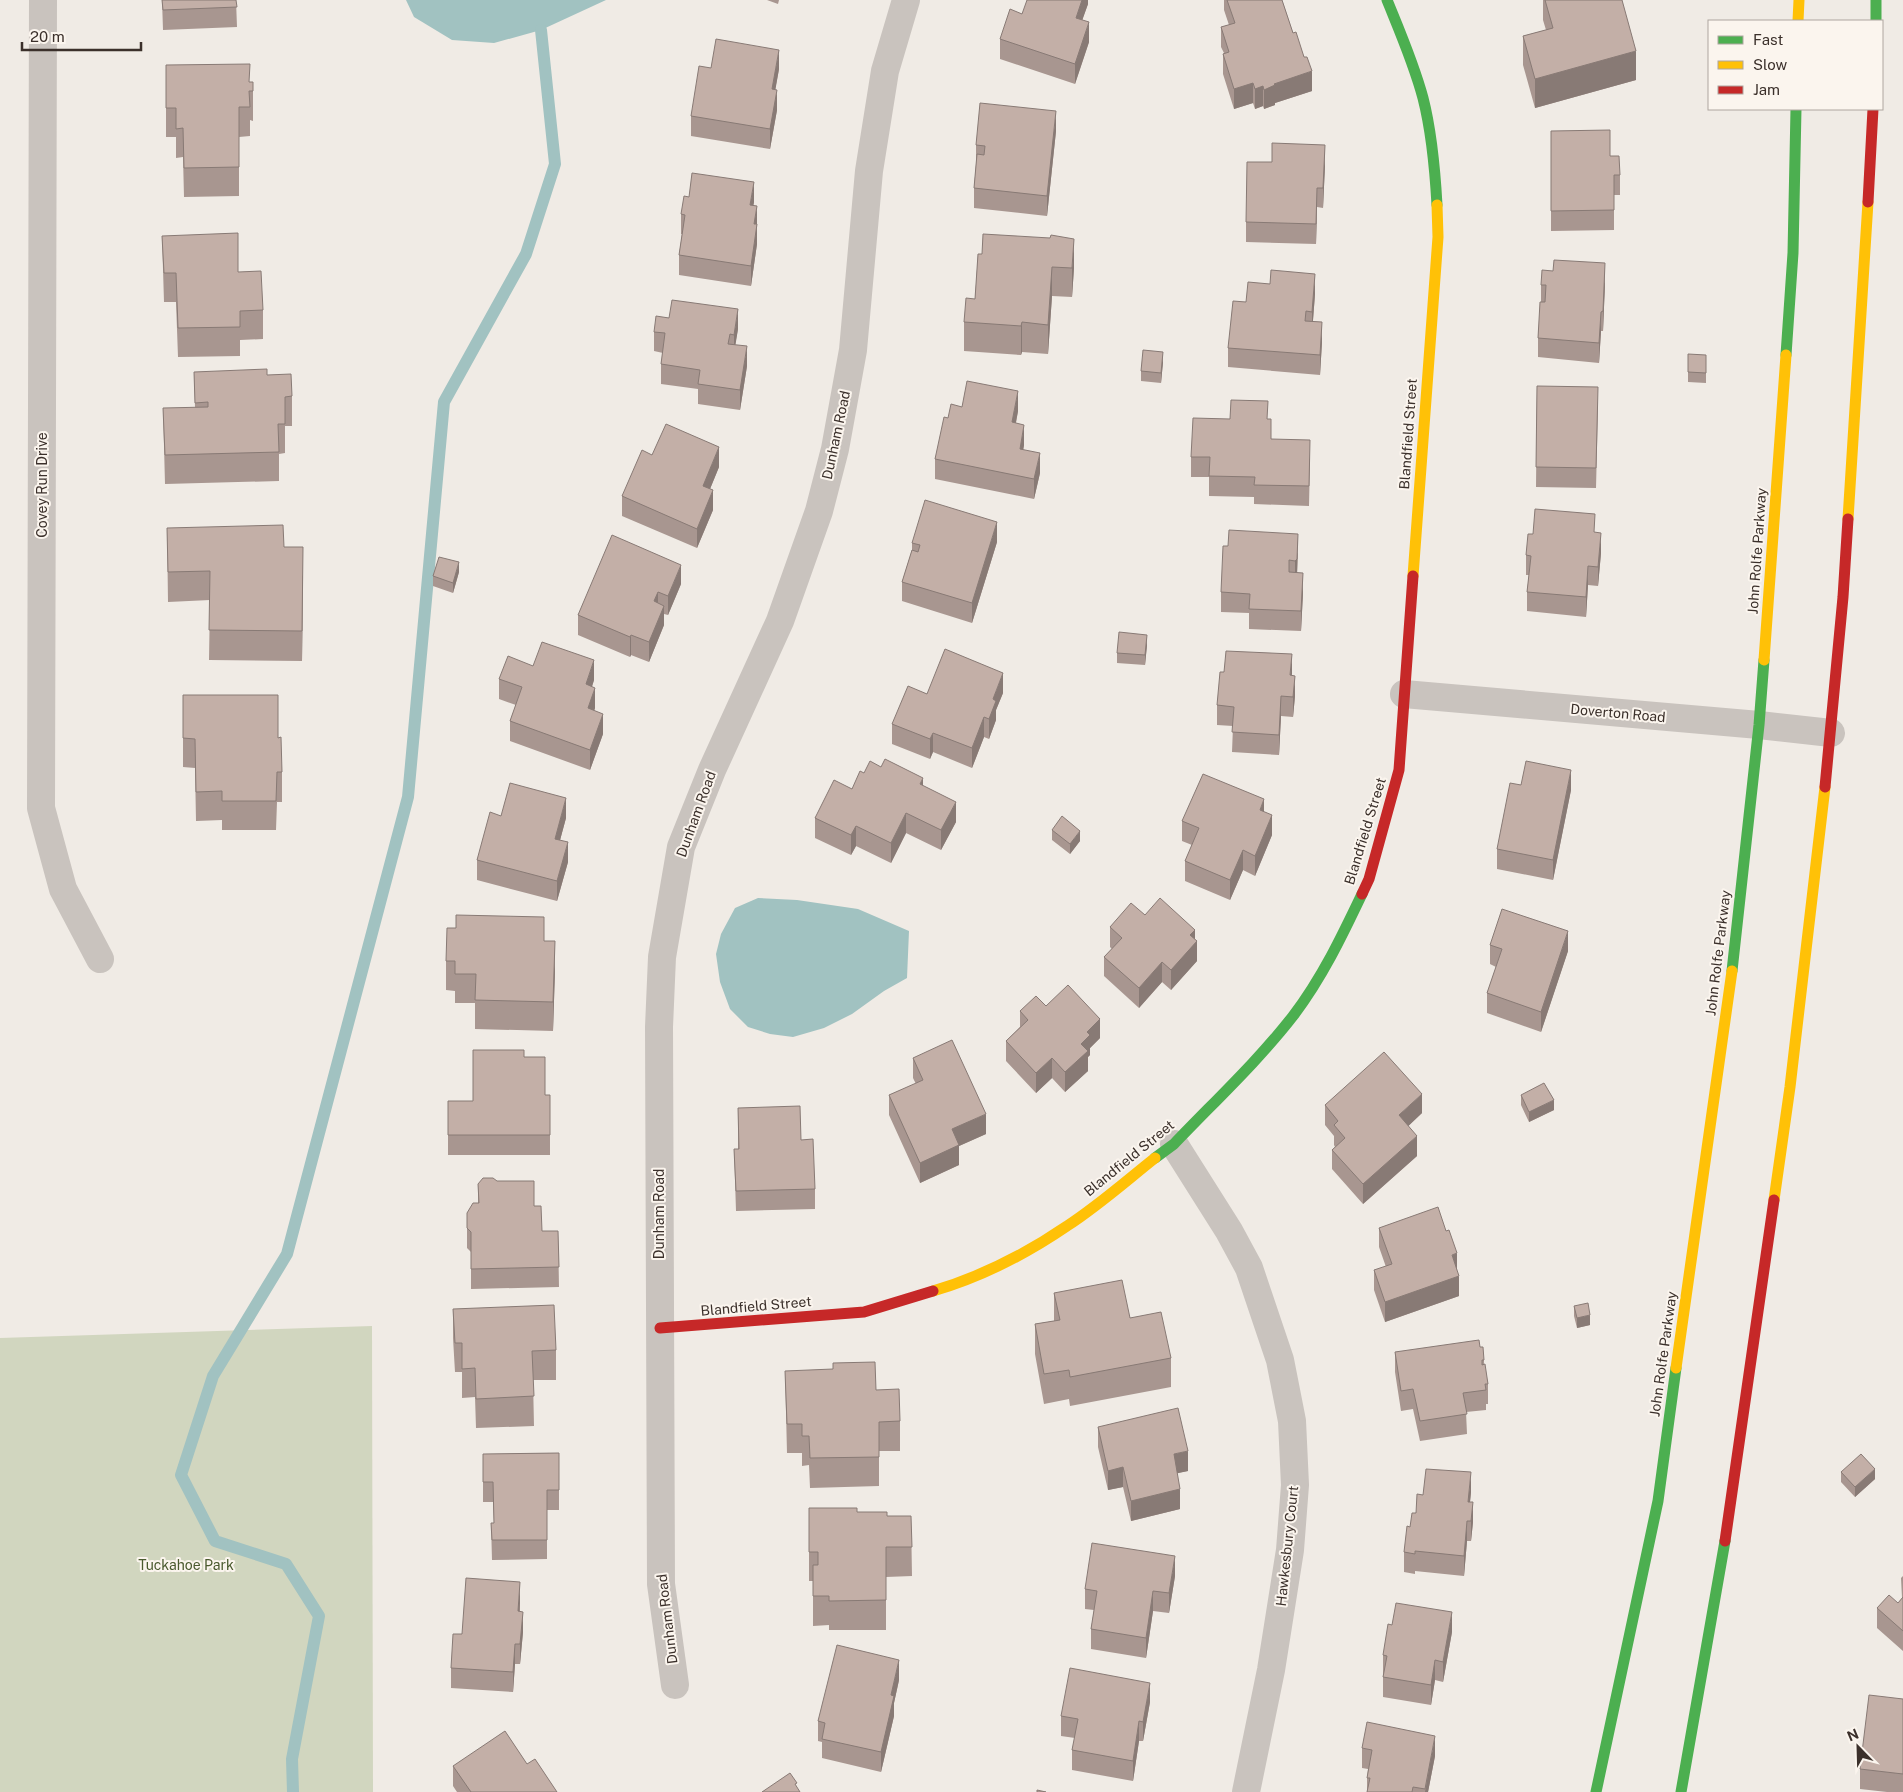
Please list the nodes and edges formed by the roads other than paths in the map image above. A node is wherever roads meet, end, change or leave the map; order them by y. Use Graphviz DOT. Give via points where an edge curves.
graph roads {
  1 [pos="43,0"];
  2 [pos="906,0"];
  3 [pos="1387,0"];
  4 [pos="1799,0"];
  5 [pos="1876,0"];
  6 [pos="1798,20"];
  7 [pos="1876,20"];
  8 [pos="1796,110"];
  9 [pos="1872,110"];
  10 [pos="1404,694"];
  11 [pos="1759,725"];
  12 [pos="1831,733"];
  13 [pos="100,959"];
  14 [pos="1174,1144"];
  15 [pos="660,1328"];
  16 [pos="675,1685"];
  17 [pos="1246,1792"];
  18 [pos="1596,1792"];
  19 [pos="1681,1792"];
  1 -- 13 [label="street, Covey Run Drive" via="41,808 63,889"];
  2 -- 15 [label="street, Dunham Road" via="886,72 869,171 854,350 820,511 780,621 712,770 681,847 662,957 659,1027"];
  3 -- 10 [label="main road, Blandfield Street" via="1417,79 1426,115 1435,169 1438,237"];
  4 -- 6 [label="main road"];
  5 -- 7 [label="main road"];
  8 -- 11 [label="main road, John Rolfe Parkway" via="1793,253"];
  9 -- 12 [label="main road" via="1857,394"];
  10 -- 11 [label="street, Doverton Road"];
  10 -- 14 [label="main road, Blandfield Street" via="1399,770 1372,870 1333,955 1294,1015"];
  11 -- 12 [label="street, Doverton Road"];
  11 -- 18 [label="main road, John Rolfe Parkway" via="1735,948 1658,1501"];
  12 -- 19 [label="main road" via="1790,1087 1763,1280 1720,1577"];
  14 -- 15 [label="main road, Blandfield Street" via="1068,1226 1005,1263 956,1284 864,1312"];
  14 -- 17 [label="street, Hawkesbury Court" via="1249,1268 1280,1360 1292,1422 1295,1485 1290,1550 1271,1670"];
  15 -- 16 [label="street, Dunham Road" via="661,1584"];
}
